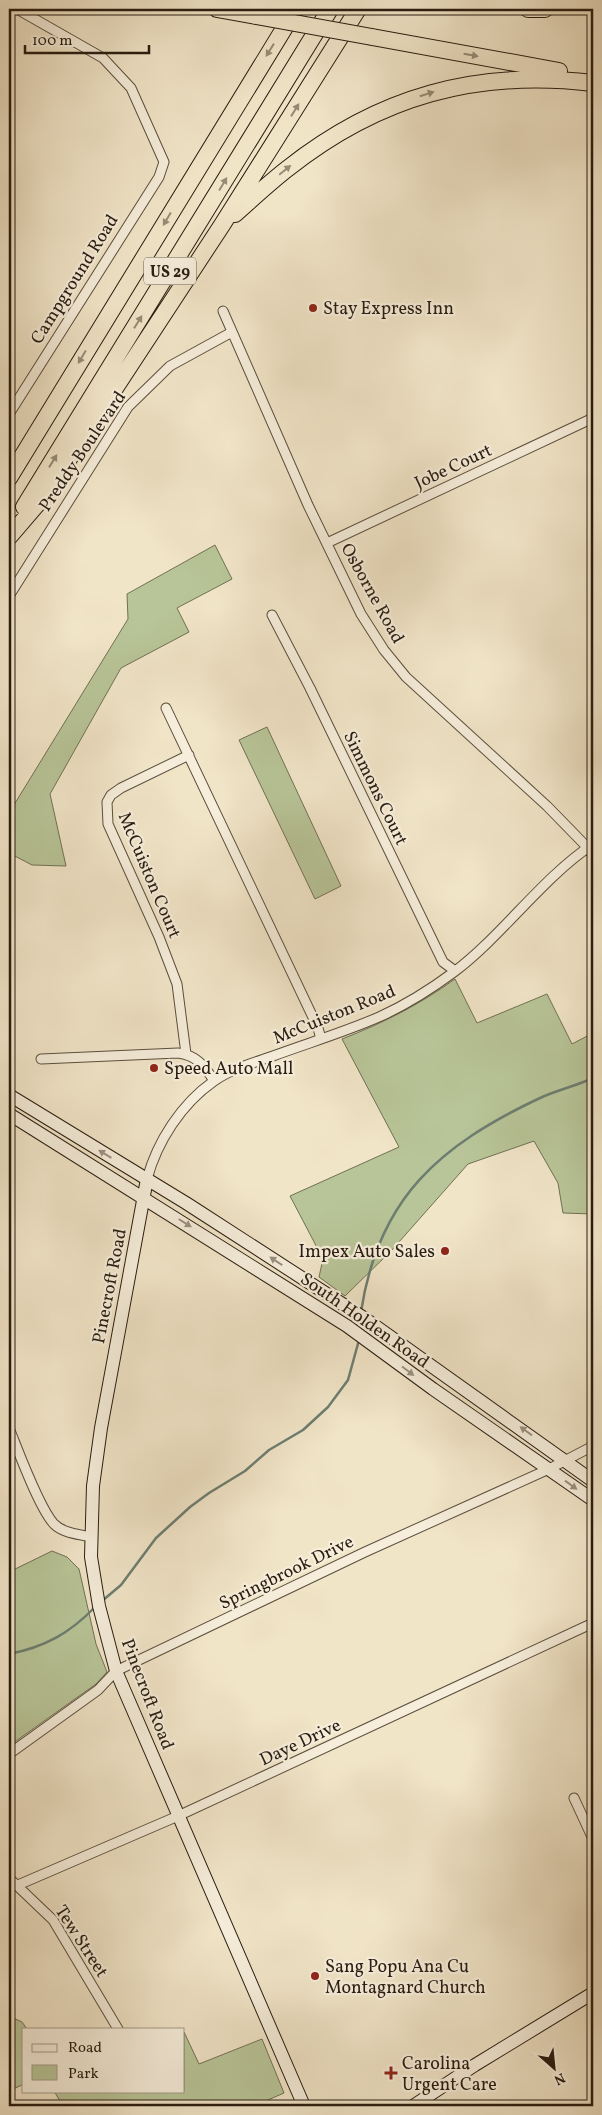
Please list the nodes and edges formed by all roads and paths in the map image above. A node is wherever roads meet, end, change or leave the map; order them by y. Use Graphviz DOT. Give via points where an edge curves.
graph roads {
  1 [pos="17,9"];
  2 [pos="217,9"];
  3 [pos="296,9"];
  4 [pos="330,9"];
  5 [pos="358,9"];
  6 [pos="528,9"];
  7 [pos="545,9"];
  8 [pos="593,77"];
  9 [pos="593,83"];
  10 [pos="222,226"];
  11 [pos="223,311"];
  12 [pos="232,332"];
  13 [pos="9,414"];
  14 [pos="593,418"];
  15 [pos="9,478"];
  16 [pos="9,532"];
  17 [pos="9,537"];
  18 [pos="327,543"];
  19 [pos="9,596"];
  20 [pos="272,615"];
  21 [pos="166,708"];
  22 [pos="189,755"];
  23 [pos="591,846"];
  24 [pos="593,856"];
  25 [pos="455,971"];
  26 [pos="320,1039"];
  27 [pos="186,1054"];
  28 [pos="41,1059"];
  29 [pos="214,1081"];
  30 [pos="9,1095"];
  31 [pos="9,1114"];
  32 [pos="147,1180"];
  33 [pos="144,1197"];
  34 [pos="9,1428"];
  35 [pos="593,1446"];
  36 [pos="564,1461"];
  37 [pos="550,1469"];
  38 [pos="593,1480"];
  39 [pos="593,1500"];
  40 [pos="90,1536"];
  41 [pos="593,1623"];
  42 [pos="116,1671"];
  43 [pos="9,1754"];
  44 [pos="574,1798"];
  45 [pos="178,1816"];
  46 [pos="593,1839"];
  47 [pos="9,1878"];
  48 [pos="18,1885"];
  49 [pos="593,1993"];
  50 [pos="117,2028"];
  51 [pos="304,2106"];
  52 [pos="413,2106"];
  1 -- 13 [label="street, Campground Road" via="103,58 131,88 164,162 159,177"];
  2 -- 8 [label="highway, one-way, bridge"];
  3 -- 15 [label="highway, US 29, one-way"];
  16 -- 4 [label="highway, US 29, one-way"];
  10 -- 5 [label="highway, one-way"];
  6 -- 7 [label="highway"];
  10 -- 9 [label="highway, one-way" via="287,169 326,140 398,103 438,90 507,79"];
  10 -- 17 [label="highway" via="45,495"];
  11 -- 12 [label="street, Osborne Road"];
  12 -- 18 [label="street, Osborne Road"];
  12 -- 19 [label="street, Preddy Boulevard" via="170,366 128,407"];
  14 -- 18 [label="street, Jobe Court"];
  18 -- 23 [label="street, Osborne Road" via="361,614 406,678"];
  20 -- 25 [label="street, Simmons Court" via="442,962"];
  21 -- 22 [label="street"];
  22 -- 26 [label="street" via="318,1028"];
  22 -- 27 [label="street, McCuiston Court" via="120,788 111,795 106,809 110,830 177,984"];
  23 -- 24 [label="street, Osborne Road"];
  23 -- 25 [label="street, McCuiston Road" via="542,887"];
  25 -- 26 [label="street, McCuiston Road" via="397,1008"];
  26 -- 29 [label="street, McCuiston Road" via="245,1066"];
  27 -- 28 [label="street"];
  27 -- 29 [label="street" via="203,1065"];
  29 -- 32 [label="street, McCuiston Road" via="176,1120 152,1162"];
  32 -- 30 [label="main road, South Holden Road, one-way"];
  31 -- 33 [label="main road, South Holden Road"];
  32 -- 33 [label="main road, Pinecroft Road"];
  36 -- 32 [label="main road, South Holden Road, one-way" via="361,1316"];
  33 -- 37 [label="main road, South Holden Road, one-way" via="347,1326"];
  33 -- 40 [label="main road, Pinecroft Road" via="100,1428"];
  34 -- 40 [label="street" via="54,1524 66,1532"];
  35 -- 36 [label="street, Springbrook Drive"];
  36 -- 37 [label="street, Springbrook Drive"];
  36 -- 38 [label="main road, South Holden Road"];
  37 -- 39 [label="main road, South Holden Road, one-way"];
  37 -- 42 [label="street, Springbrook Drive" via="365,1552"];
  40 -- 42 [label="main road, Pinecroft Road" via="99,1606"];
  41 -- 45 [label="street, Daye Drive"];
  42 -- 43 [label="street, Springbrook Drive" via="98,1690"];
  42 -- 45 [label="main road, Pinecroft Road"];
  44 -- 46 [label="street"];
  45 -- 48 [label="street, Daye Drive"];
  45 -- 51 [label="main road, Pinecroft Road"];
  47 -- 48 [label="street, Tew Street"];
  48 -- 50 [label="street, Tew Street" via="53,1920"];
  49 -- 52 [label="main road"];
}
